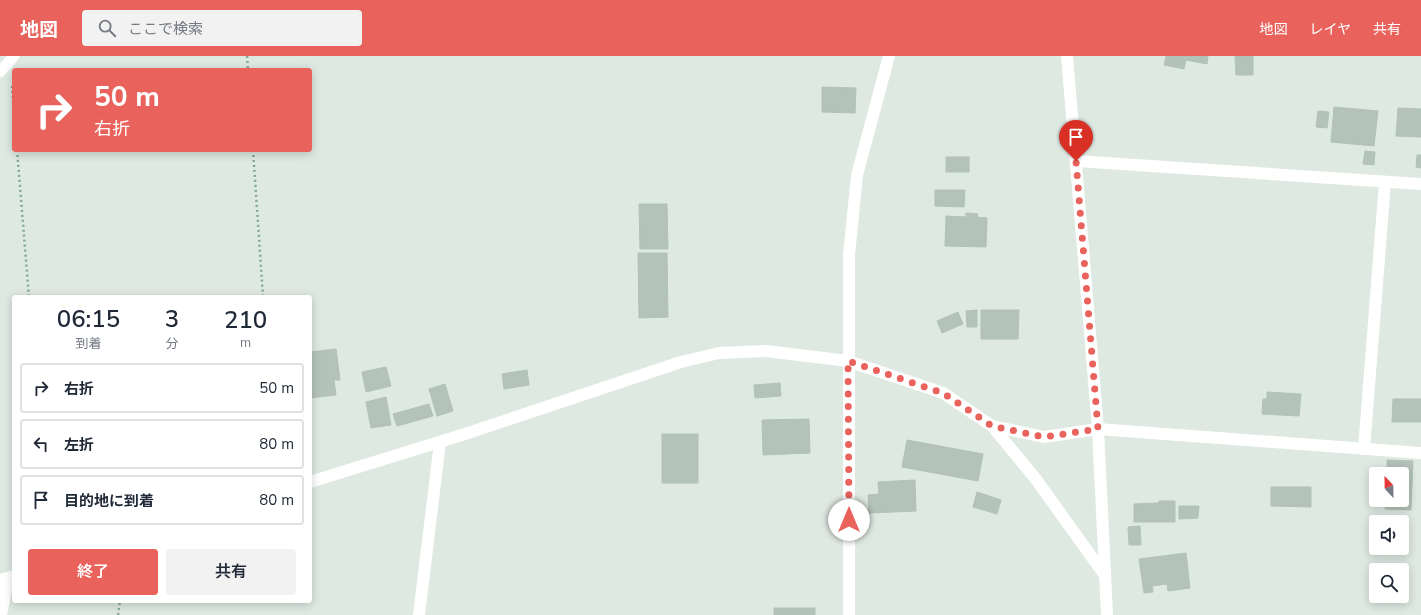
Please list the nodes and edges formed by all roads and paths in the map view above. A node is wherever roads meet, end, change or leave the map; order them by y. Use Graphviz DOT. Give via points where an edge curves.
graph roads {
  1 [pos="247,56"];
  2 [pos="889,56"];
  3 [pos="1067,56"];
  4 [pos="12,59"];
  5 [pos="248,68"];
  6 [pos="0,72"];
  7 [pos="17,152"];
  8 [pos="253,152"];
  9 [pos="1076,161"];
  10 [pos="1385,182"];
  11 [pos="1421,184"];
  12 [pos="29,295"];
  13 [pos="263,295"];
  14 [pos="848,361"];
  15 [pos="992,426"];
  16 [pos="1098,429"];
  17 [pos="440,442"];
  18 [pos="1364,449"];
  19 [pos="1421,453"];
  20 [pos="312,481"];
  21 [pos="1104,574"];
  22 [pos="7,578"];
  23 [pos="120,603"];
  24 [pos="1,615"];
  25 [pos="118,615"];
  26 [pos="419,615"];
  27 [pos="849,615"];
  28 [pos="1107,615"];
  1 -- 5 [label="path"];
  2 -- 14 [label="street" via="857,175 849,255"];
  3 -- 9 [label="street"];
  4 -- 6 [label="lane"];
  7 -- 12 [label="path"];
  8 -- 13 [label="path"];
  9 -- 10 [label="street"];
  9 -- 16 [label="street"];
  10 -- 11 [label="street"];
  10 -- 18 [label="street"];
  14 -- 15 [label="street" via="943,393"];
  14 -- 17 [label="street" via="766,351 719,353 681,362"];
  14 -- 27 [label="street"];
  15 -- 16 [label="street" via="1044,437"];
  15 -- 21 [label="street" via="1035,478"];
  16 -- 18 [label="street"];
  16 -- 21 [label="street"];
  17 -- 20 [label="street"];
  17 -- 26 [label="street"];
  18 -- 19 [label="street"];
  21 -- 28 [label="street"];
  22 -- 24 [label="street"];
  23 -- 25 [label="path"];
}
